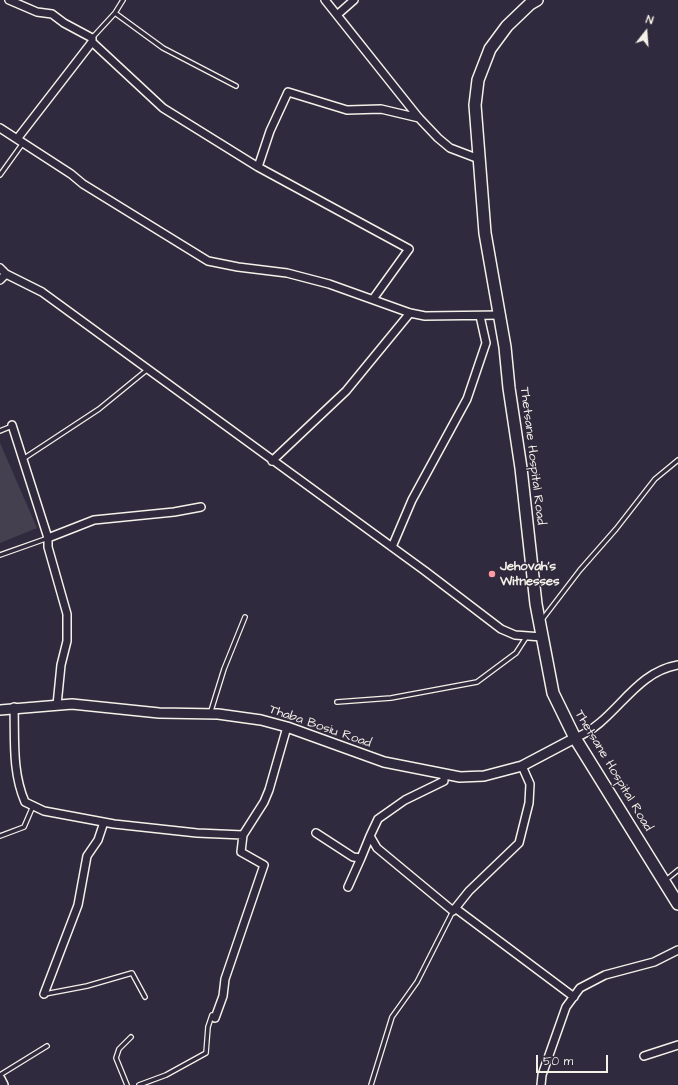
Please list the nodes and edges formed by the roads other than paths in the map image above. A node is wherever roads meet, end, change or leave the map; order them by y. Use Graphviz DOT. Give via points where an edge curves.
graph roads {
  1 [pos="9,0"];
  2 [pos="123,0"];
  3 [pos="325,0"];
  4 [pos="354,0"];
  5 [pos="537,0"];
  6 [pos="115,13"];
  7 [pos="336,15"];
  8 [pos="92,40"];
  9 [pos="236,86"];
  10 [pos="419,118"];
  11 [pos="0,128"];
  12 [pos="20,141"];
  13 [pos="479,159"];
  14 [pos="258,167"];
  15 [pos="0,175"];
  16 [pos="0,268"];
  17 [pos="6,274"];
  18 [pos="0,280"];
  19 [pos="373,299"];
  20 [pos="410,312"];
  21 [pos="501,315"];
  22 [pos="480,316"];
  23 [pos="148,369"];
  24 [pos="12,426"];
  25 [pos="0,431"];
  26 [pos="23,458"];
  27 [pos="678,460"];
  28 [pos="272,461"];
  29 [pos="201,507"];
  30 [pos="48,538"];
  31 [pos="392,547"];
  32 [pos="0,555"];
  33 [pos="246,617"];
  34 [pos="539,623"];
  35 [pos="527,635"];
  36 [pos="542,637"];
  37 [pos="678,665"];
  38 [pos="337,702"];
  39 [pos="57,705"];
  40 [pos="14,707"];
  41 [pos="0,710"];
  42 [pos="210,714"];
  43 [pos="287,727"];
  44 [pos="575,738"];
  45 [pos="522,766"];
  46 [pos="444,775"];
  47 [pos="33,806"];
  48 [pos="104,822"];
  49 [pos="316,833"];
  50 [pos="243,835"];
  51 [pos="0,836"];
  52 [pos="370,836"];
  53 [pos="361,858"];
  54 [pos="678,870"];
  55 [pos="663,882"];
  56 [pos="348,887"];
  57 [pos="678,904"];
  58 [pos="454,909"];
  59 [pos="678,950"];
  60 [pos="44,994"];
  61 [pos="145,997"];
  62 [pos="574,997"];
  63 [pos="214,1017"];
  64 [pos="131,1037"];
  65 [pos="678,1045"];
  66 [pos="48,1046"];
  67 [pos="644,1056"];
  68 [pos="0,1075"];
  69 [pos="0,1079"];
  70 [pos="3,1085"];
  71 [pos="126,1085"];
  72 [pos="139,1085"];
  73 [pos="371,1085"];
  74 [pos="541,1085"];
  1 -- 8 [label="street" via="37,12 52,14"];
  2 -- 6 [label="lane"];
  3 -- 7 [label="street"];
  4 -- 7 [label="street"];
  5 -- 13 [label="main road, Thetsane Hospital Road" via="507,26 490,49 478,80 475,105"];
  6 -- 8 [label="lane"];
  6 -- 9 [label="lane" via="163,48"];
  7 -- 10 [label="street"];
  8 -- 12 [label="street"];
  8 -- 14 [label="street" via="163,108"];
  10 -- 13 [label="street" via="450,148"];
  10 -- 14 [label="street" via="381,109 347,110 288,92 270,131"];
  11 -- 12 [label="street"];
  12 -- 15 [label="lane"];
  12 -- 19 [label="street" via="83,184 208,260 238,267 288,273"];
  13 -- 21 [label="main road, Thetsane Hospital Road" via="486,233"];
  14 -- 19 [label="street" via="409,249"];
  16 -- 17 [label="street"];
  17 -- 18 [label="street"];
  17 -- 23 [label="street" via="42,292"];
  19 -- 20 [label="street"];
  20 -- 22 [label="street" via="425,316"];
  20 -- 28 [label="street" via="346,391"];
  21 -- 22 [label="street"];
  21 -- 34 [label="main road, Thetsane Hospital Road"];
  22 -- 31 [label="street" via="486,343 467,400 412,500"];
  23 -- 26 [label="lane" via="99,409"];
  23 -- 28 [label="street"];
  24 -- 25 [label="lane"];
  24 -- 26 [label="street"];
  26 -- 30 [label="street"];
  27 -- 34 [label="lane" via="655,479"];
  28 -- 31 [label="street"];
  29 -- 30 [label="street" via="94,520"];
  30 -- 32 [label="lane"];
  30 -- 39 [label="street" via="50,556 67,614 67,641 61,665"];
  31 -- 35 [label="street" via="501,630"];
  33 -- 42 [label="lane" via="224,669"];
  34 -- 36 [label="main road, Thetsane Hospital Road"];
  35 -- 36 [label="street"];
  35 -- 38 [label="lane" via="516,653 477,682 391,698"];
  36 -- 44 [label="main road, Thetsane Hospital Road" via="553,693"];
  37 -- 44 [label="street" via="665,668 644,680 628,693 602,722 588,733"];
  39 -- 40 [label="street, Thaba Bosiu Road"];
  39 -- 42 [label="street, Thaba Bosiu Road"];
  40 -- 41 [label="street, Thaba Bosiu Road"];
  40 -- 47 [label="street" via="16,770 20,790 26,802"];
  42 -- 43 [label="street, Thaba Bosiu Road" via="262,720"];
  43 -- 46 [label="street, Thaba Bosiu Road" via="384,762"];
  43 -- 50 [label="street" via="264,802"];
  44 -- 45 [label="street, Thaba Bosiu Road"];
  44 -- 55 [label="main road, Thetsane Hospital Road"];
  45 -- 46 [label="street, Thaba Bosiu Road" via="484,776"];
  45 -- 58 [label="street" via="530,784 529,803 520,843 492,868"];
  46 -- 52 [label="street" via="444,781 405,800 378,819"];
  47 -- 48 [label="street" via="44,811"];
  47 -- 51 [label="lane" via="24,827"];
  48 -- 50 [label="street" via="169,831"];
  48 -- 60 [label="street" via="98,840 86,856 78,905"];
  49 -- 53 [label="street" via="353,857"];
  50 -- 63 [label="street" via="242,852 264,866"];
  52 -- 53 [label="street"];
  52 -- 58 [label="street" via="377,848"];
  53 -- 56 [label="street"];
  54 -- 55 [label="lane"];
  55 -- 57 [label="main road, Thetsane Hospital Road"];
  58 -- 62 [label="street"];
  58 -- 73 [label="lane" via="417,982 392,1017"];
  59 -- 62 [label="street" via="654,962 605,975 580,988"];
  60 -- 61 [label="lane" via="87,986 132,973"];
  62 -- 74 [label="street" via="566,1007 542,1075"];
  63 -- 72 [label="lane" via="208,1027 206,1053 166,1075"];
  64 -- 71 [label="lane" via="119,1049 116,1058"];
  65 -- 67 [label="street"];
  66 -- 68 [label="lane"];
  69 -- 70 [label="street"];
}
